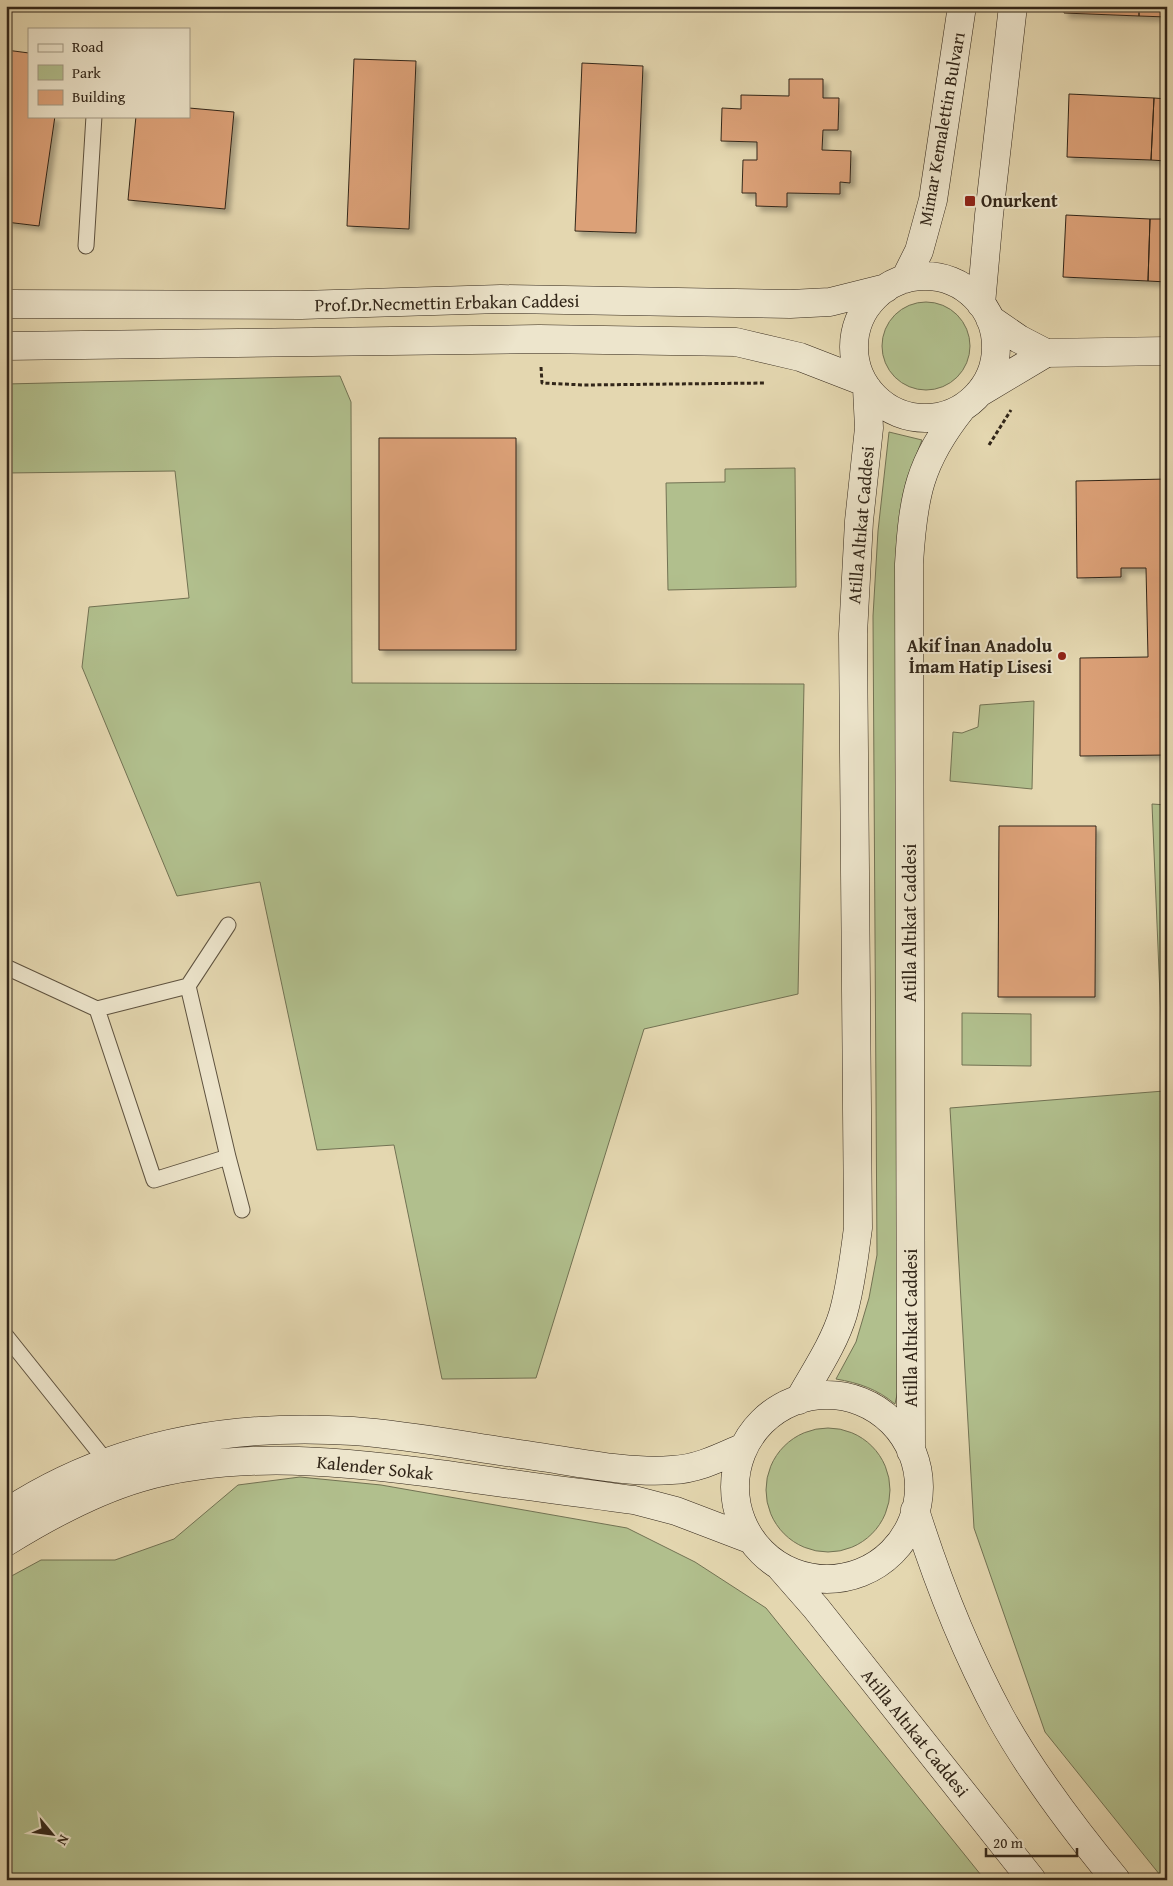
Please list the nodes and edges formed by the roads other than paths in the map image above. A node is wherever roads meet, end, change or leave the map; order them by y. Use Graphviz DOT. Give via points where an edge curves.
graph roads {
  1 [pos="962,6"];
  2 [pos="1013,6"];
  3 [pos="94,118"];
  4 [pos="86,246"];
  5 [pos="896,283"];
  6 [pos="6,304"];
  7 [pos="986,312"];
  8 [pos="6,346"];
  9 [pos="1167,352"];
  10 [pos="1046,353"];
  11 [pos="864,384"];
  12 [pos="971,400"];
  13 [pos="228,925"];
  14 [pos="6,968"];
  15 [pos="188,986"];
  16 [pos="97,1009"];
  17 [pos="228,1157"];
  18 [pos="242,1210"];
  19 [pos="6,1336"];
  20 [pos="799,1400"];
  21 [pos="744,1446"];
  22 [pos="911,1451"];
  23 [pos="106,1461"];
  24 [pos="915,1510"];
  25 [pos="6,1513"];
  26 [pos="752,1540"];
  27 [pos="6,1542"];
  28 [pos="778,1565"];
  29 [pos="1032,1880"];
  30 [pos="1116,1880"];
  1 -- 5 [label="street, Mimar Kemalettin Bulvarı" via="933,200 918,251"];
  2 -- 7 [label="street" via="988,215"];
  3 -- 4 [label="lane"];
  5 -- 6 [label="street, Prof.Dr.Necmettin Erbakan Caddesi" via="830,302 790,304 501,299 301,305"];
  5 -- 7 [label="street" via="928,276 950,280 970,291"];
  5 -- 11 [label="street" via="870,303 859,323 854,345"];
  7 -- 10 [label="street" via="1019,339"];
  7 -- 12 [label="street" via="996,352 991,374"];
  8 -- 11 [label="street, Prof.Dr.Necmettin Erbakan Caddesi" via="539,339 736,342 800,357"];
  9 -- 10 [label="street"];
  10 -- 12 [label="street"];
  11 -- 12 [label="street" via="892,410 909,416 946,415"];
  11 -- 20 [label="street, Atilla Altıkat Caddesi" via="869,428 859,521 853,634 858,1228 853,1270 842,1316"];
  12 -- 22 [label="street, Atilla Altıkat Caddesi" via="945,429 923,470 912,518 909,564"];
  13 -- 15 [label="lane"];
  14 -- 16 [label="lane"];
  15 -- 16 [label="lane"];
  15 -- 17 [label="lane"];
  16 -- 17 [label="lane" via="154,1180"];
  17 -- 18 [label="lane"];
  19 -- 23 [label="lane"];
  20 -- 21 [label="street" via="767,1418"];
  20 -- 22 [label="street" via="823,1395 859,1401 890,1421"];
  21 -- 23 [label="street, Kalender Sokak" via="709,1462 672,1470 624,1468 354,1431 283,1430 175,1441"];
  21 -- 26 [label="street" via="735,1494 741,1518"];
  22 -- 24 [label="street" via="918,1486"];
  23 -- 25 [label="street, Kalender Sokak"];
  24 -- 28 [label="street" via="900,1543 882,1560 861,1572 837,1578 812,1578"];
  24 -- 30 [label="street" via="957,1625 1000,1716 1052,1796"];
  26 -- 27 [label="street, Kalender Sokak" via="676,1511 634,1500 344,1462 252,1459 139,1478 90,1497"];
  26 -- 28 [label="street"];
  28 -- 29 [label="street, Atilla Altıkat Caddesi" via="816,1608"];
}
